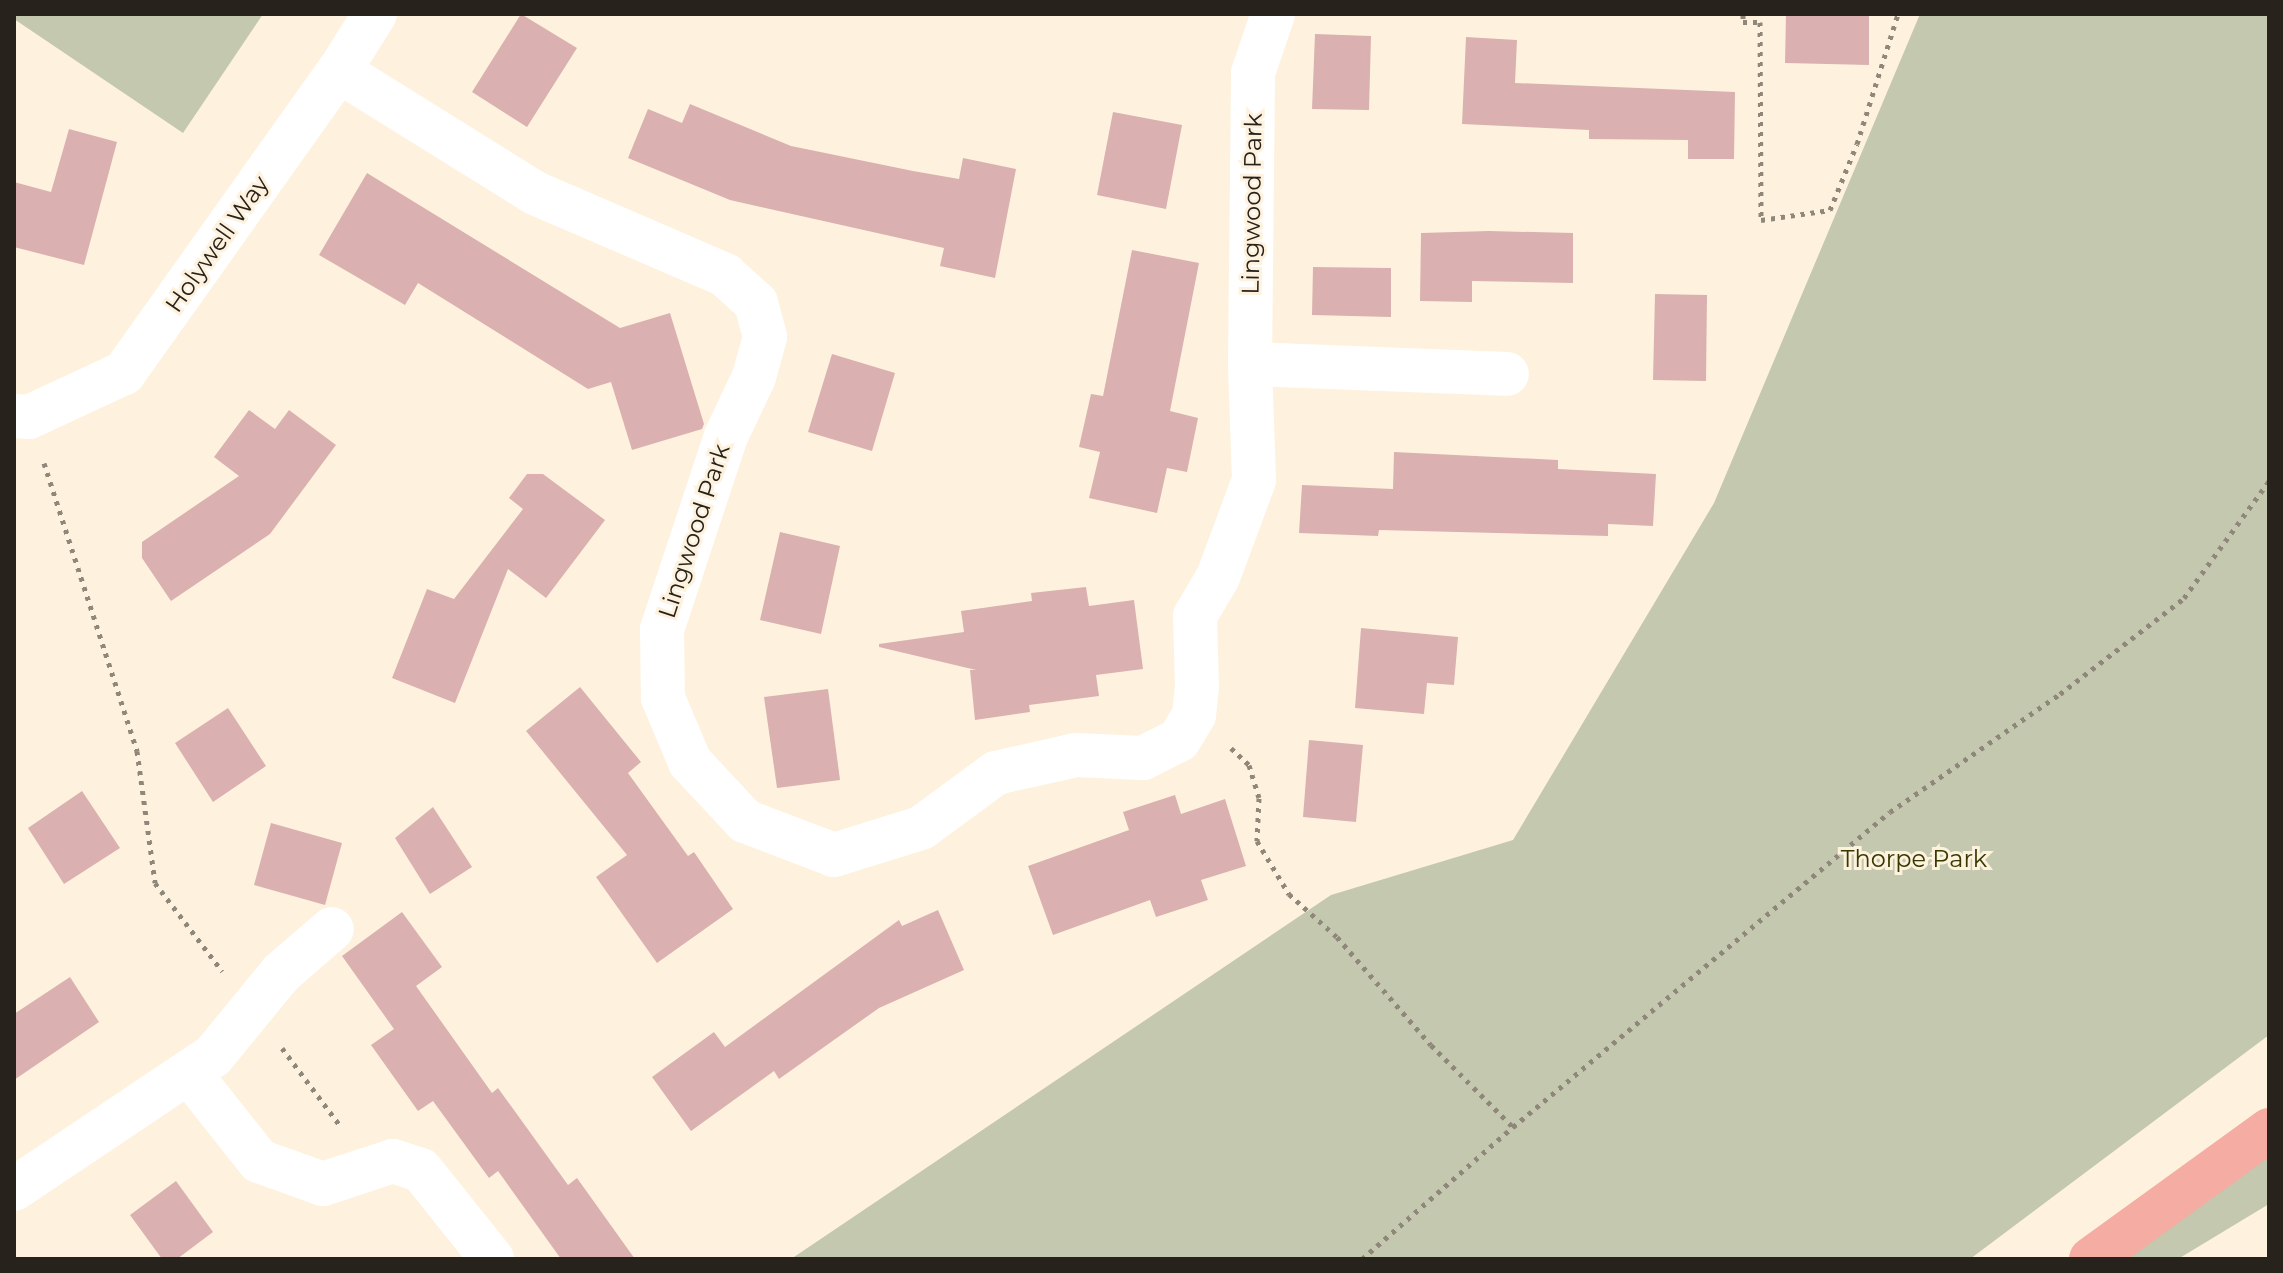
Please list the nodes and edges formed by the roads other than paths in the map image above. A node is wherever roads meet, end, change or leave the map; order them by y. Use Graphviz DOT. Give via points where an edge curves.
graph roads {
  1 [pos="375,14"];
  2 [pos="1273,14"];
  3 [pos="339,71"];
  4 [pos="1250,364"];
  5 [pos="1507,374"];
  6 [pos="22,416"];
  7 [pos="332,929"];
  8 [pos="190,1074"];
  9 [pos="2269,1130"];
  10 [pos="14,1189"];
  11 [pos="492,1259"];
  12 [pos="2091,1259"];
  1 -- 3 [label="street, Holywell Way"];
  2 -- 4 [label="street, Lingwood Park" via="1253,73"];
  3 -- 4 [label="street, Lingwood Park" via="535,193 725,275 756,303 765,337 754,377 726,436 662,629 663,698 690,762 745,821 834,855 921,828 996,773 1076,755 1143,758 1179,740 1194,715 1195,616 1218,577 1254,480"];
  3 -- 6 [label="street, Holywell Way" via="124,373"];
  4 -- 5 [label="street"];
  7 -- 8 [label="street" via="281,973 213,1056"];
  8 -- 10 [label="street"];
  8 -- 11 [label="street" via="259,1161 323,1184 393,1161 421,1170"];
  9 -- 12 [label="highway"];
}
